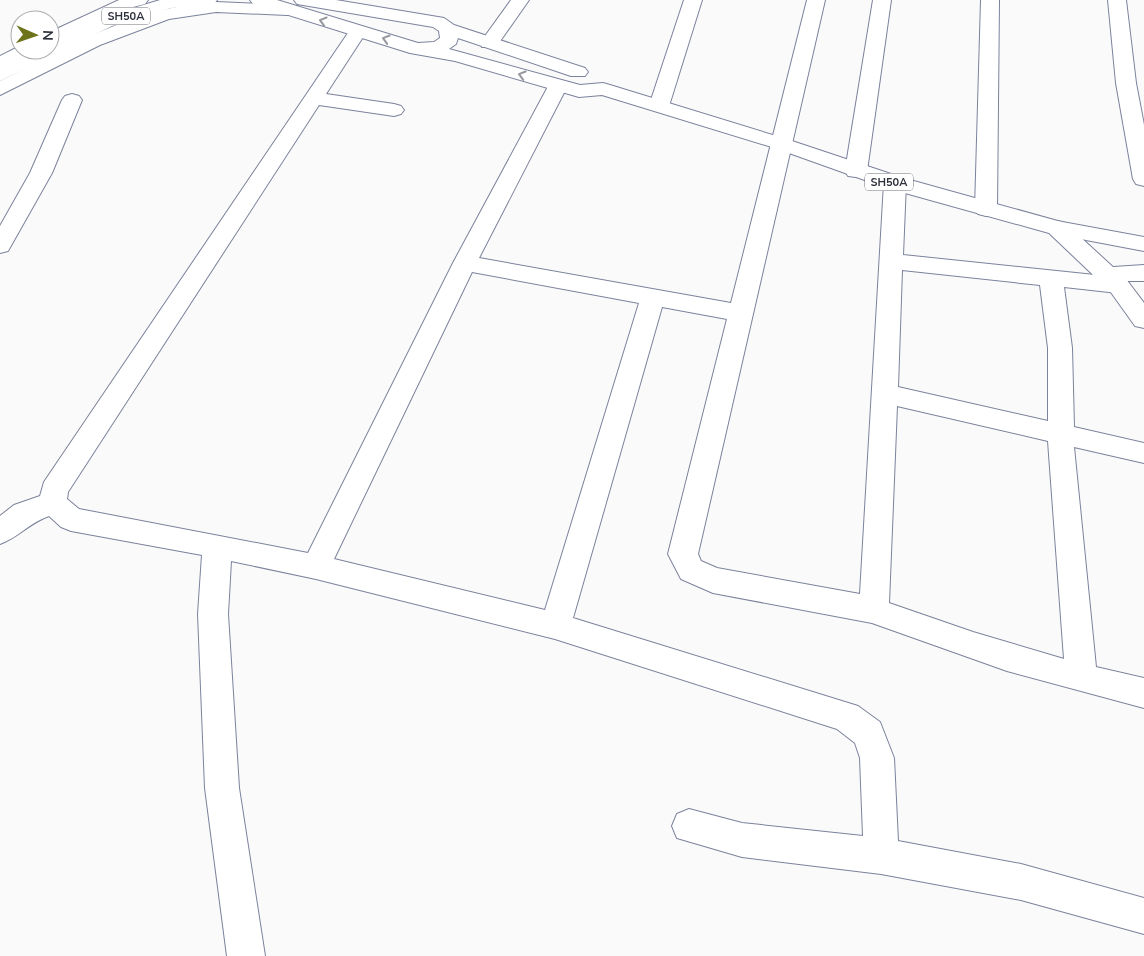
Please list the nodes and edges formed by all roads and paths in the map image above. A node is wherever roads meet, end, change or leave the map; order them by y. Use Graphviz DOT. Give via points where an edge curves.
graph roads {
  1 [pos="139,0"];
  2 [pos="208,0"];
  3 [pos="258,0"];
  4 [pos="267,0"];
  5 [pos="303,0"];
  6 [pos="520,0"];
  7 [pos="693,0"];
  8 [pos="816,0"];
  9 [pos="882,0"];
  10 [pos="990,0"];
  11 [pos="1117,0"];
  12 [pos="287,10"];
  13 [pos="448,29"];
  14 [pos="358,31"];
  15 [pos="60,35"];
  16 [pos="490,43"];
  17 [pos="60,45"];
  18 [pos="417,49"];
  19 [pos="30,60"];
  20 [pos="0,75"];
  21 [pos="558,85"];
  22 [pos="0,89"];
  23 [pos="603,89"];
  24 [pos="315,98"];
  25 [pos="72,100"];
  26 [pos="659,106"];
  27 [pos="394,110"];
  28 [pos="782,144"];
  29 [pos="856,171"];
  30 [pos="1144,179"];
  31 [pos="895,183"];
  32 [pos="986,209"];
  33 [pos="1057,228"];
  34 [pos="1144,244"];
  35 [pos="0,246"];
  36 [pos="891,261"];
  37 [pos="465,263"];
  38 [pos="1144,273"];
  39 [pos="1051,278"];
  40 [pos="1112,279"];
  41 [pos="653,297"];
  42 [pos="742,313"];
  43 [pos="1144,320"];
  44 [pos="885,394"];
  45 [pos="1061,434"];
  46 [pos="1144,453"];
  47 [pos="53,503"];
  48 [pos="0,532"];
  49 [pos="217,546"];
  50 [pos="316,567"];
  51 [pos="874,610"];
  52 [pos="555,626"];
  53 [pos="1081,678"];
  54 [pos="1144,693"];
  55 [pos="689,826"];
  56 [pos="881,856"];
  57 [pos="1144,916"];
  58 [pos="246,956"];
  1 -- 15 [label="street"];
  2 -- 17 [label="street, SH50A" via="169,3 106,22"];
  3 -- 4 [label="street"];
  3 -- 12 [label="street"];
  5 -- 13 [label="street" via="438,22"];
  6 -- 16 [label="street"];
  7 -- 26 [label="street"];
  8 -- 28 [label="street"];
  9 -- 29 [label="street"];
  10 -- 32 [label="street"];
  11 -- 30 [label="street" via="1126,84"];
  14 -- 12 [label="street, one-way"];
  12 -- 22 [label="street" via="232,7 168,12 115,31"];
  13 -- 16 [label="street, SH50A"];
  13 -- 18 [label="street" via="449,40 439,47"];
  18 -- 14 [label="street, one-way"];
  14 -- 24 [label="street"];
  16 -- 23 [label="street, SH50A" via="592,76"];
  21 -- 18 [label="street, one-way" via="457,56"];
  19 -- 20 [label="street, SH50A"];
  21 -- 23 [label="street" via="579,91"];
  21 -- 37 [label="street"];
  23 -- 26 [label="street, SH50A"];
  24 -- 27 [label="street"];
  24 -- 47 [label="street" via="54,490"];
  25 -- 35 [label="street" via="41,173"];
  26 -- 28 [label="street, SH50A"];
  28 -- 29 [label="street, SH50A"];
  28 -- 42 [label="street"];
  29 -- 31 [label="street, SH50A"];
  31 -- 32 [label="street, SH50A"];
  31 -- 36 [label="street"];
  32 -- 33 [label="street, SH50A"];
  33 -- 34 [label="street"];
  33 -- 40 [label="street, SH50A"];
  36 -- 39 [label="street"];
  36 -- 44 [label="street"];
  37 -- 41 [label="street"];
  37 -- 50 [label="street"];
  38 -- 40 [label="street"];
  39 -- 40 [label="street"];
  39 -- 45 [label="street" via="1060,348"];
  40 -- 43 [label="street, SH50A"];
  41 -- 42 [label="street"];
  41 -- 52 [label="street"];
  42 -- 51 [label="street" via="683,554 691,570 713,580"];
  44 -- 45 [label="street"];
  44 -- 51 [label="street"];
  45 -- 46 [label="street"];
  45 -- 53 [label="street"];
  47 -- 48 [label="street" via="24,512"];
  47 -- 49 [label="street" via="71,519"];
  49 -- 50 [label="street"];
  49 -- 58 [label="street" via="212,614 222,788"];
  50 -- 52 [label="street"];
  51 -- 53 [label="street" via="923,630"];
  52 -- 56 [label="street" via="847,717 868,733 876,758"];
  53 -- 54 [label="street"];
  55 -- 56 [label="street" via="742,840"];
  56 -- 57 [label="street" via="1021,882"];
}
